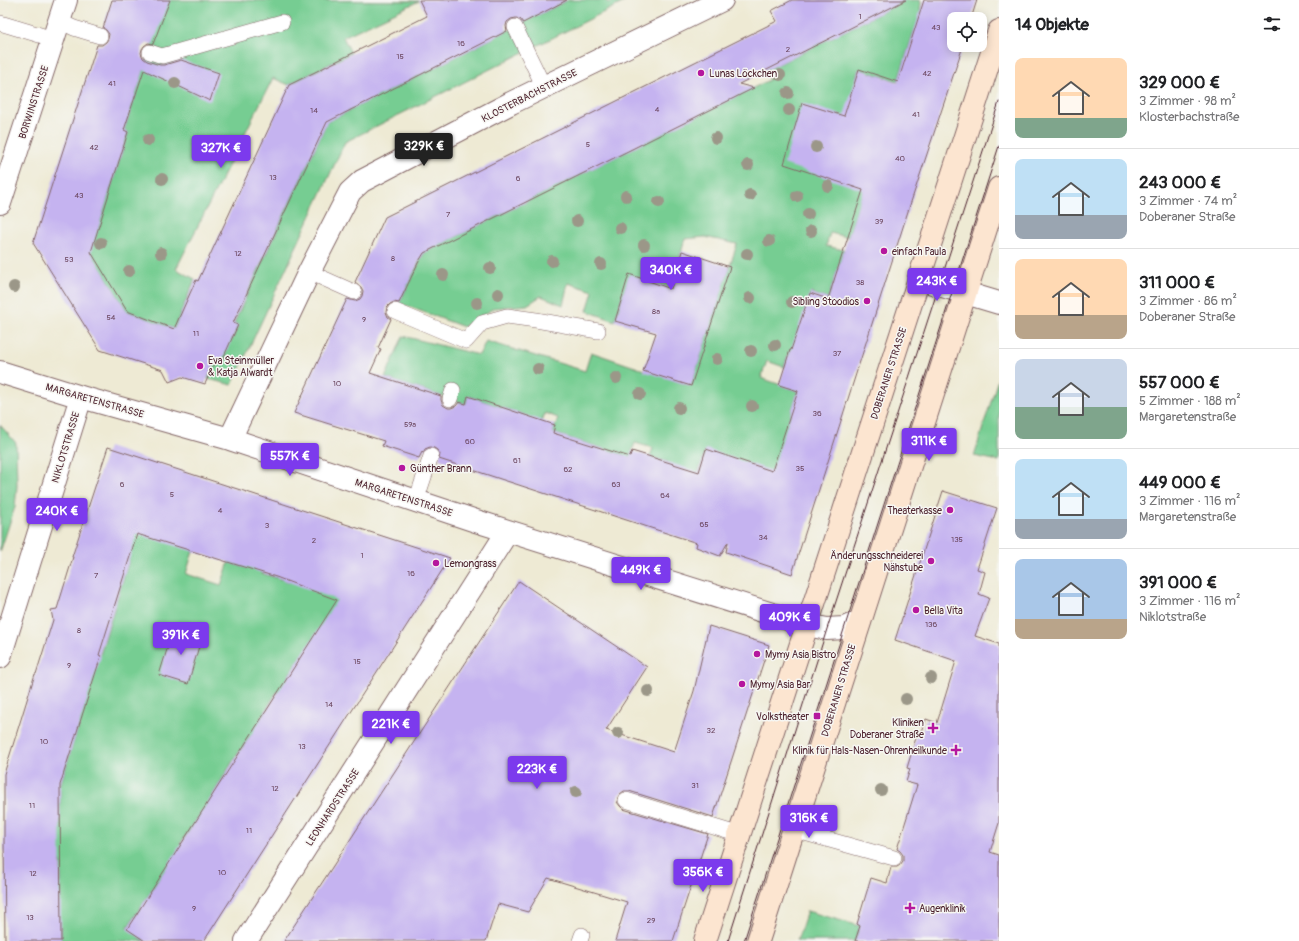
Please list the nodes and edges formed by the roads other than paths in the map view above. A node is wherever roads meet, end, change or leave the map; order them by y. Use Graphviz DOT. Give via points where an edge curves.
graph roads {
  1 [pos="66,0"];
  2 [pos="722,0"];
  3 [pos="282,22"];
  4 [pos="0,23"];
  5 [pos="515,27"];
  6 [pos="56,30"];
  7 [pos="999,30"];
  8 [pos="100,36"];
  9 [pos="150,52"];
  10 [pos="544,87"];
  11 [pos="999,188"];
  12 [pos="0,204"];
  13 [pos="309,272"];
  14 [pos="919,279"];
  15 [pos="354,292"];
  16 [pos="965,293"];
  17 [pos="999,303"];
  18 [pos="395,311"];
  19 [pos="598,331"];
  20 [pos="0,372"];
  21 [pos="81,397"];
  22 [pos="230,439"];
  23 [pos="431,456"];
  24 [pos="416,501"];
  25 [pos="508,531"];
  26 [pos="860,621"];
  27 [pos="807,625"];
  28 [pos="0,657"];
  29 [pos="626,800"];
  30 [pos="794,830"];
  31 [pos="740,835"];
  32 [pos="894,858"];
  33 [pos="246,941"];
  34 [pos="705,941"];
  35 [pos="758,941"];
  1 -- 6 [label="street, BORWINSTRASSE"];
  2 -- 10 [label="street, KLOSTERBACHSTRASSE"];
  3 -- 9 [label="lane" via="162,56"];
  4 -- 6 [label="lane"];
  5 -- 10 [label="lane"];
  6 -- 8 [label="lane" via="74,28"];
  6 -- 12 [label="street, BORWINSTRASSE"];
  7 -- 14 [label="street, DOBERANER STRASSE"];
  10 -- 13 [label="street, KLOSTERBACHSTRASSE" via="362,181 350,192"];
  11 -- 16 [label="street, DOBERANER STRASSE"];
  13 -- 15 [label="lane"];
  13 -- 22 [label="street, KLOSTERBACHSTRASSE"];
  14 -- 16 [label="street"];
  14 -- 27 [label="street, DOBERANER STRASSE"];
  16 -- 17 [label="street"];
  16 -- 26 [label="street, DOBERANER STRASSE"];
  18 -- 19 [label="lane" via="466,341 482,323 507,316"];
  20 -- 21 [label="street, MARGARETENSTRASSE"];
  21 -- 22 [label="street, MARGARETENSTRASSE"];
  21 -- 28 [label="street, NIKLOTSTRASSE"];
  22 -- 24 [label="street, MARGARETENSTRASSE"];
  23 -- 24 [label="lane"];
  24 -- 25 [label="street, MARGARETENSTRASSE"];
  25 -- 27 [label="street, MARGARETENSTRASSE"];
  25 -- 33 [label="street, LEONHARDSTRASSE"];
  26 -- 27 [label="street, DOBERANER STRASSE" via="844,628 827,629"];
  26 -- 30 [label="street, DOBERANER STRASSE"];
  27 -- 31 [label="street, DOBERANER STRASSE"];
  29 -- 31 [label="lane"];
  30 -- 32 [label="lane"];
  30 -- 35 [label="street, DOBERANER STRASSE"];
  31 -- 34 [label="street, DOBERANER STRASSE"];
}
